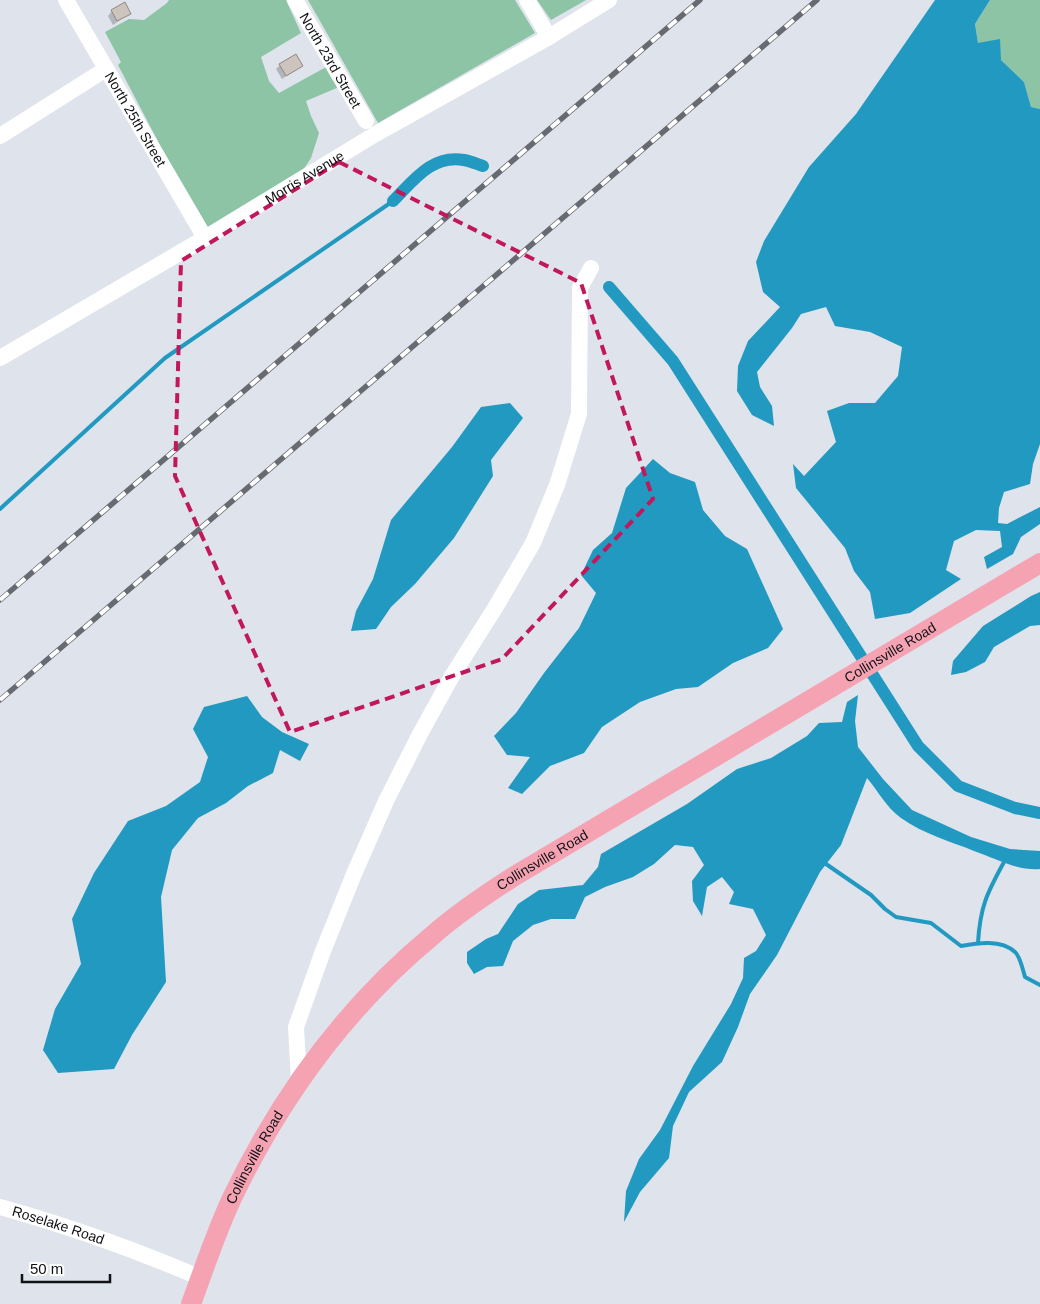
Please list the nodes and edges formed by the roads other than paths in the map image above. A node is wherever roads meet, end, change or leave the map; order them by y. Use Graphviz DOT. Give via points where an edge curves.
graph roads {
  1 [pos="66,0"];
  2 [pos="295,0"];
  3 [pos="527,0"];
  4 [pos="609,0"];
  5 [pos="549,37"];
  6 [pos="106,69"];
  7 [pos="366,122"];
  8 [pos="0,136"];
  9 [pos="205,238"];
  10 [pos="591,268"];
  11 [pos="0,358"];
  12 [pos="1040,563"];
  13 [pos="299,1081"];
  14 [pos="0,1207"];
  15 [pos="201,1278"];
  16 [pos="191,1304"];
  1 -- 6 [label="street, North 25th Street"];
  2 -- 7 [label="street, North 23rd Street"];
  3 -- 5 [label="street"];
  4 -- 5 [label="street, Morris Avenue"];
  5 -- 9 [label="street, Morris Avenue" via="374,134"];
  6 -- 8 [label="street"];
  6 -- 9 [label="street, North 25th Street"];
  9 -- 11 [label="street, Morris Avenue"];
  10 -- 13 [label="street" via="580,288 578,414 557,485 533,543 420,734 354,874 322,951 296,1027"];
  12 -- 13 [label="main road, Collinsville Road" via="471,905 433,934 384,980 338,1030"];
  13 -- 15 [label="main road, Collinsville Road" via="232,1200"];
  14 -- 15 [label="street, Roselake Road" via="49,1221"];
  15 -- 16 [label="main road, Collinsville Road"];
}
